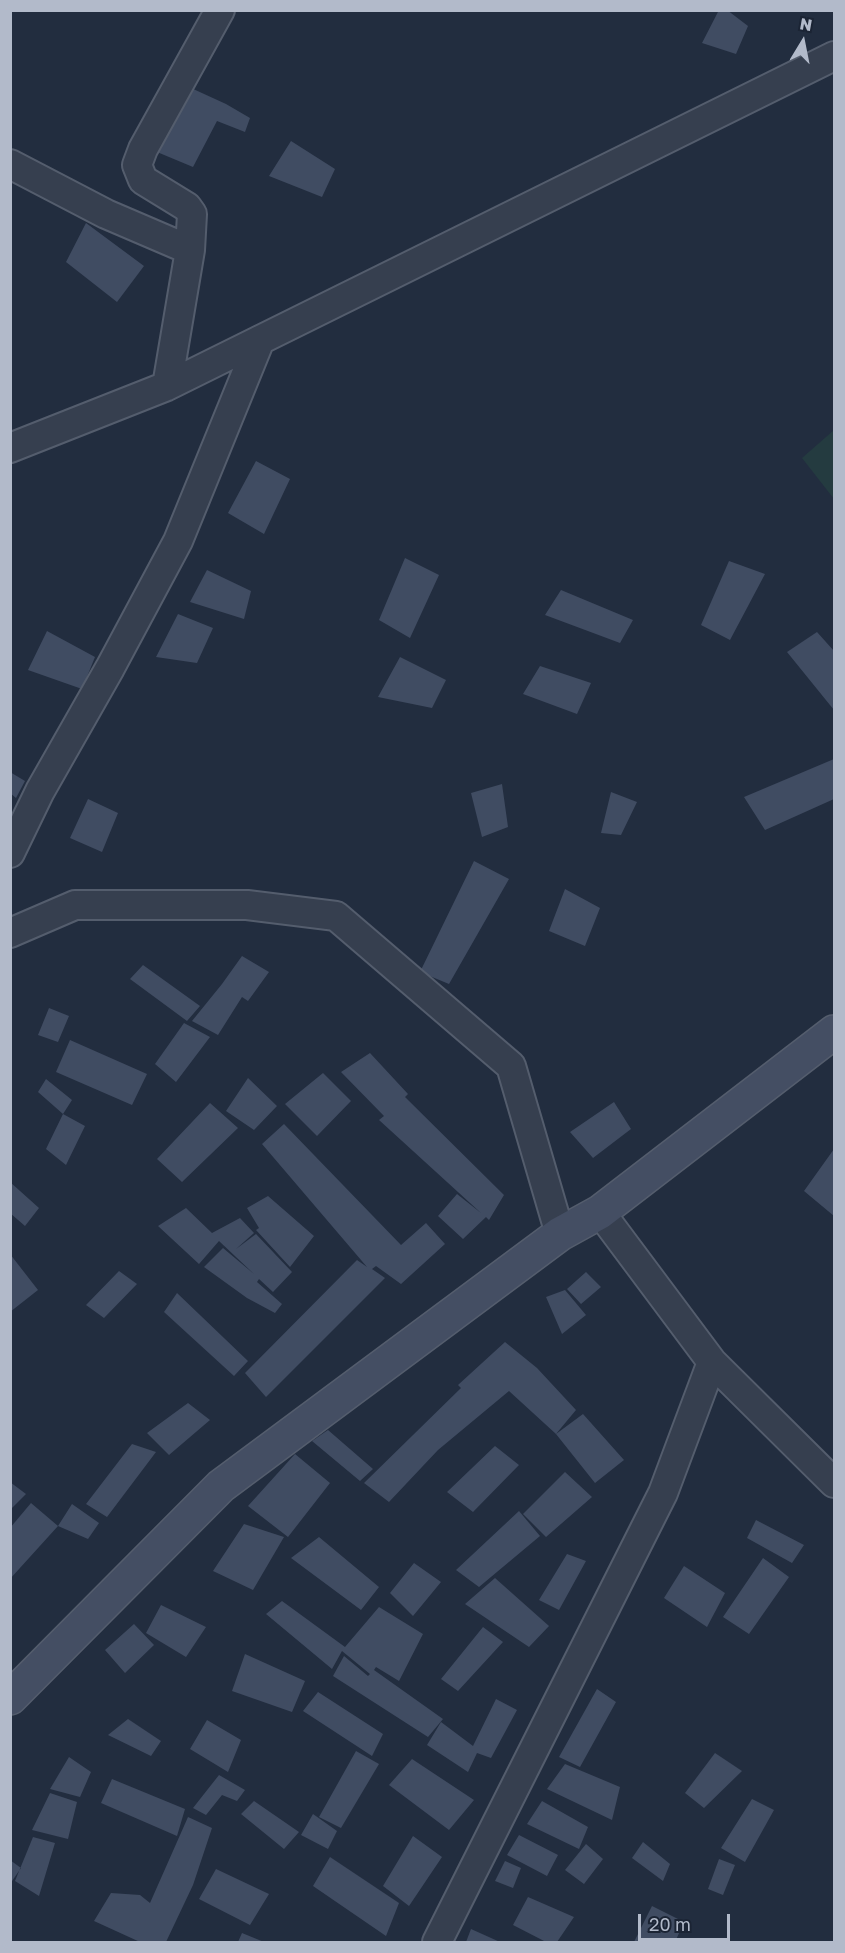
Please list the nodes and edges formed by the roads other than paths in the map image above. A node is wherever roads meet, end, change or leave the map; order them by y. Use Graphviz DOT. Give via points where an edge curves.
graph roads {
  1 [pos="220,10"];
  2 [pos="834,56"];
  3 [pos="10,164"];
  4 [pos="190,250"];
  5 [pos="260,340"];
  6 [pos="167,386"];
  7 [pos="10,448"];
  8 [pos="10,853"];
  9 [pos="10,933"];
  10 [pos="834,1032"];
  11 [pos="600,1212"];
  12 [pos="560,1234"];
  13 [pos="712,1362"];
  14 [pos="834,1482"];
  15 [pos="10,1698"];
  16 [pos="437,1942"];
  1 -- 4 [label="street" via="137,165 143,180 192,214"];
  2 -- 5 [label="street"];
  3 -- 4 [label="street" via="106,214"];
  4 -- 6 [label="street"];
  5 -- 6 [label="street"];
  5 -- 8 [label="street" via="178,541"];
  6 -- 7 [label="street"];
  9 -- 12 [label="street" via="75,905 247,905 336,916 511,1066"];
  10 -- 11 [label="main road"];
  11 -- 12 [label="main road"];
  11 -- 13 [label="street"];
  12 -- 15 [label="main road" via="221,1486"];
  13 -- 14 [label="street"];
  13 -- 16 [label="street" via="663,1493"];
}
